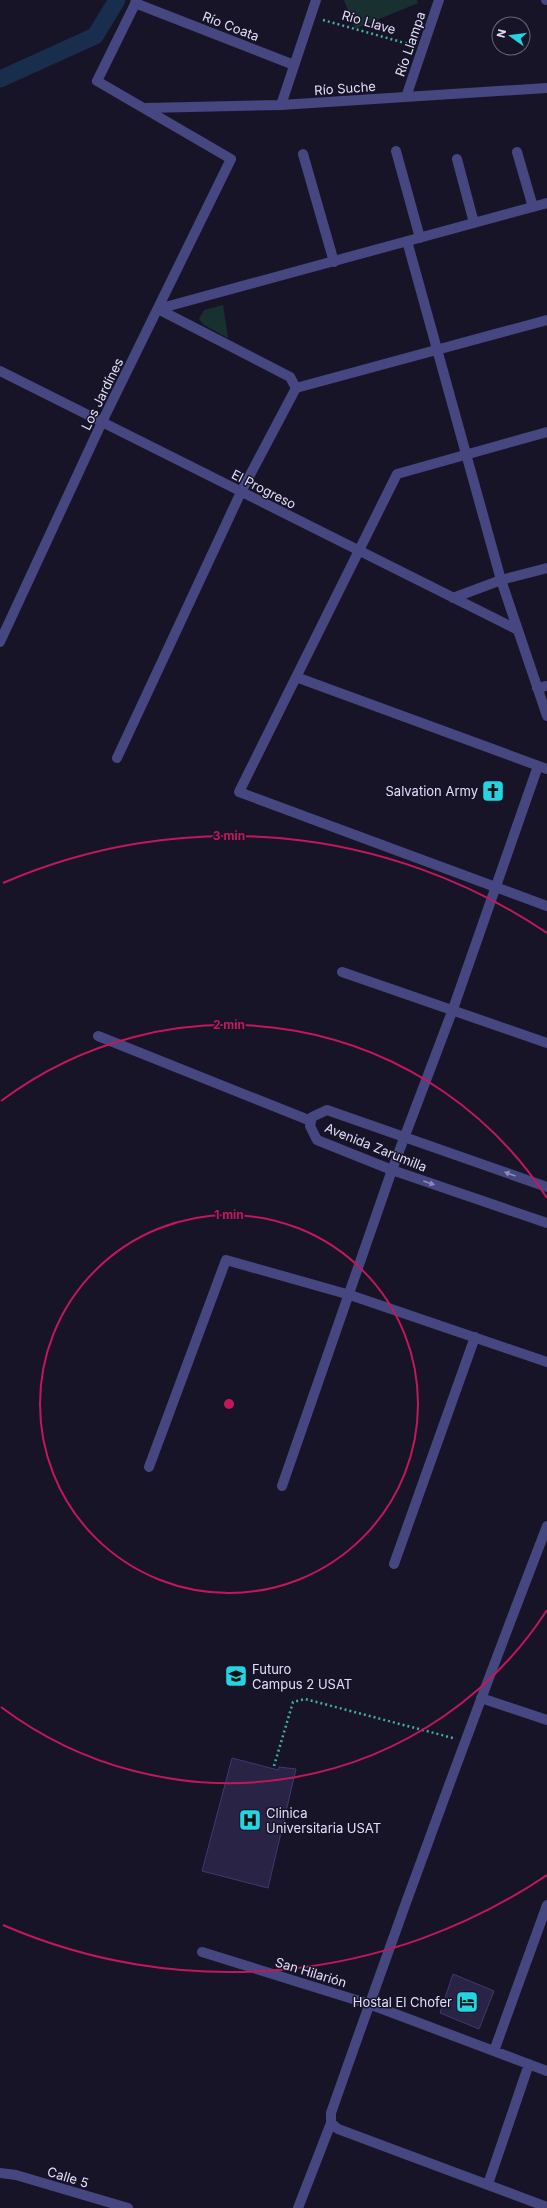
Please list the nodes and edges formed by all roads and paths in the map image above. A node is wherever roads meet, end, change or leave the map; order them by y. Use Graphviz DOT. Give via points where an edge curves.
graph roads {
  1 [pos="316,0"];
  2 [pos="439,0"];
  3 [pos="136,2"];
  4 [pos="310,16"];
  5 [pos="422,48"];
  6 [pos="294,65"];
  7 [pos="547,88"];
  8 [pos="406,97"];
  9 [pos="281,105"];
  10 [pos="144,108"];
  11 [pos="396,152"];
  12 [pos="517,152"];
  13 [pos="303,154"];
  14 [pos="457,158"];
  15 [pos="547,203"];
  16 [pos="533,207"];
  17 [pos="474,223"];
  18 [pos="420,238"];
  19 [pos="407,241"];
  20 [pos="334,262"];
  21 [pos="158,309"];
  22 [pos="547,320"];
  23 [pos="438,349"];
  24 [pos="0,371"];
  25 [pos="296,388"];
  26 [pos="102,422"];
  27 [pos="547,432"];
  28 [pos="466,454"];
  29 [pos="241,492"];
  30 [pos="359,550"];
  31 [pos="547,568"];
  32 [pos="501,580"];
  33 [pos="454,598"];
  34 [pos="516,629"];
  35 [pos="0,642"];
  36 [pos="296,677"];
  37 [pos="547,686"];
  38 [pos="537,688"];
  39 [pos="547,716"];
  40 [pos="117,758"];
  41 [pos="543,767"];
  42 [pos="496,887"];
  43 [pos="547,906"];
  44 [pos="342,972"];
  45 [pos="453,1009"];
  46 [pos="98,1036"];
  47 [pos="547,1043"];
  48 [pos="311,1121"];
  49 [pos="405,1136"];
  50 [pos="392,1170"];
  51 [pos="547,1187"];
  52 [pos="547,1223"];
  53 [pos="350,1295"];
  54 [pos="475,1337"];
  55 [pos="547,1362"];
  56 [pos="149,1467"];
  57 [pos="282,1486"];
  58 [pos="547,1526"];
  59 [pos="394,1564"];
  60 [pos="481,1698"];
  61 [pos="547,1720"];
  62 [pos="465,1741"];
  63 [pos="274,1766"];
  64 [pos="547,1905"];
  65 [pos="542,1933"];
  66 [pos="202,1952"];
  67 [pos="369,2004"];
  68 [pos="494,2051"];
  69 [pos="529,2064"];
  70 [pos="547,2071"];
  71 [pos="331,2123"];
  72 [pos="0,2173"];
  73 [pos="488,2184"];
  74 [pos="547,2207"];
  75 [pos="128,2208"];
  76 [pos="298,2208"];
  1 -- 4 [label="street"];
  2 -- 5 [label="street, Río Llampa"];
  3 -- 6 [label="street, Río Coata"];
  3 -- 10 [label="street" via="97,81"];
  4 -- 5 [label="path, Río Llave"];
  4 -- 6 [label="street"];
  5 -- 8 [label="street, Río Llampa"];
  6 -- 9 [label="street"];
  7 -- 8 [label="street, Río Suche"];
  8 -- 9 [label="street, Río Suche"];
  9 -- 10 [label="street, Río Suche"];
  10 -- 21 [label="street, Los Jardínes" via="231,159"];
  11 -- 18 [label="street"];
  12 -- 16 [label="street"];
  13 -- 20 [label="street"];
  14 -- 17 [label="street"];
  15 -- 16 [label="street"];
  16 -- 17 [label="street"];
  17 -- 18 [label="street"];
  18 -- 19 [label="street"];
  19 -- 20 [label="street"];
  19 -- 23 [label="street"];
  20 -- 21 [label="street"];
  21 -- 25 [label="street" via="290,377"];
  21 -- 26 [label="street, Los Jardínes"];
  22 -- 23 [label="street"];
  23 -- 25 [label="street"];
  23 -- 28 [label="street"];
  24 -- 26 [label="street, El Progreso"];
  25 -- 29 [label="street"];
  26 -- 29 [label="street, El Progreso"];
  26 -- 35 [label="street, Los Jardínes"];
  27 -- 28 [label="street"];
  28 -- 30 [label="street" via="397,474"];
  28 -- 32 [label="street"];
  29 -- 30 [label="street, El Progreso"];
  29 -- 40 [label="street"];
  30 -- 33 [label="street, El Progreso"];
  30 -- 36 [label="street"];
  31 -- 32 [label="street"];
  32 -- 33 [label="street"];
  32 -- 34 [label="street"];
  33 -- 34 [label="street, El Progreso"];
  34 -- 38 [label="street"];
  36 -- 41 [label="street"];
  36 -- 42 [label="street" via="239,792"];
  37 -- 38 [label="street"];
  38 -- 39 [label="street"];
  41 -- 42 [label="street"];
  42 -- 43 [label="street"];
  42 -- 45 [label="street"];
  44 -- 45 [label="street"];
  45 -- 47 [label="street"];
  45 -- 49 [label="street"];
  46 -- 48 [label="street"];
  48 -- 49 [label="street, Avenida Zarumilla" via="312,1117 327,1110"];
  48 -- 50 [label="street, Avenida Zarumilla" via="310,1126 316,1140"];
  49 -- 50 [label="street"];
  51 -- 49 [label="street, Avenida Zarumilla, one-way"];
  50 -- 52 [label="street, Avenida Zarumilla, one-way"];
  50 -- 53 [label="street"];
  53 -- 54 [label="street"];
  53 -- 56 [label="street" via="226,1260"];
  53 -- 57 [label="street"];
  54 -- 55 [label="street"];
  54 -- 59 [label="street"];
  58 -- 60 [label="street"];
  60 -- 61 [label="street"];
  60 -- 62 [label="street"];
  62 -- 63 [label="path" via="306,1699 293,1702"];
  62 -- 67 [label="street"];
  64 -- 65 [label="street"];
  65 -- 68 [label="street"];
  66 -- 67 [label="street, San Hilarión"];
  67 -- 68 [label="street, San Hilarión"];
  67 -- 71 [label="street" via="331,2113"];
  68 -- 69 [label="street, San Hilarión"];
  69 -- 70 [label="street, San Hilarión"];
  69 -- 73 [label="street"];
  71 -- 73 [label="street" via="338,2129"];
  71 -- 76 [label="street"];
  72 -- 75 [label="street, Calle 5" via="16,2175"];
  73 -- 74 [label="street"];
}
